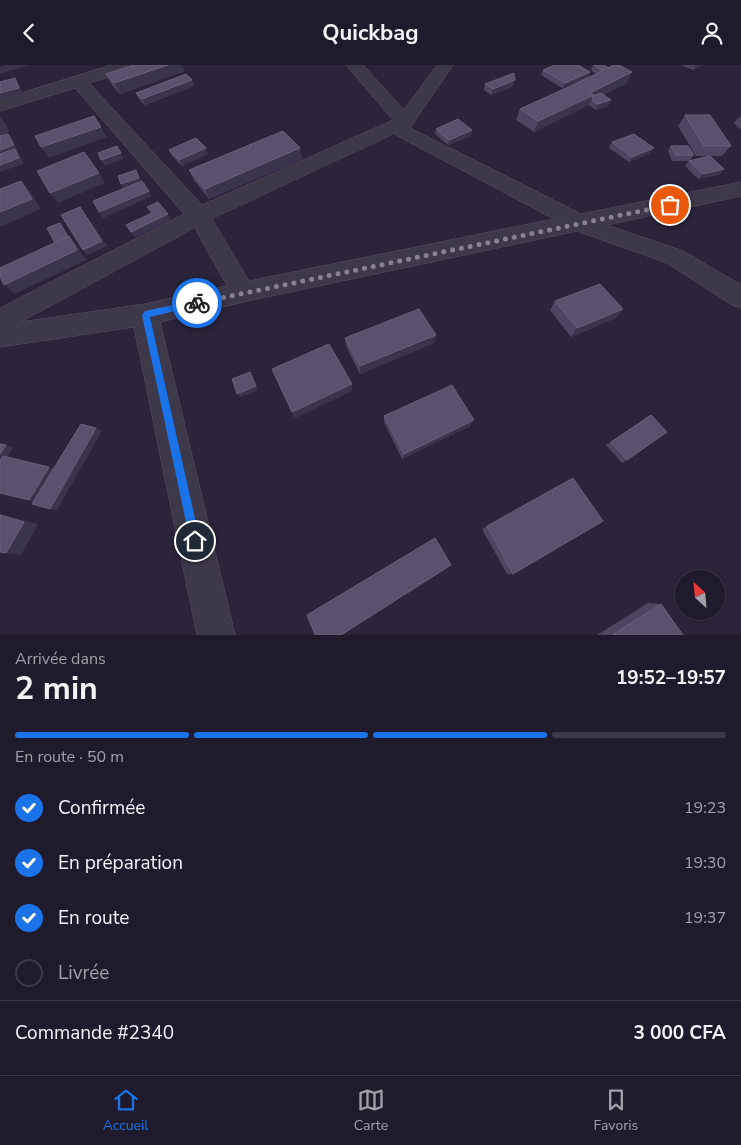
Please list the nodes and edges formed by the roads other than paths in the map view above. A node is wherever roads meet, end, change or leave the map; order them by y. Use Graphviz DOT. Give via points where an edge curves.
graph roads {
  1 [pos="129,65"];
  2 [pos="354,65"];
  3 [pos="445,65"];
  4 [pos="78,81"];
  5 [pos="0,106"];
  6 [pos="405,122"];
  7 [pos="741,189"];
  8 [pos="199,216"];
  9 [pos="581,224"];
  10 [pos="243,292"];
  11 [pos="741,298"];
  12 [pos="145,315"];
  13 [pos="0,320"];
  14 [pos="0,336"];
  15 [pos="216,635"];
  1 -- 4 [label="street"];
  2 -- 6 [label="street"];
  3 -- 6 [label="street"];
  4 -- 5 [label="street"];
  4 -- 8 [label="street"];
  6 -- 8 [label="street"];
  6 -- 9 [label="street" via="398,129"];
  7 -- 9 [label="street"];
  8 -- 10 [label="street"];
  8 -- 13 [label="street"];
  9 -- 10 [label="street"];
  9 -- 11 [label="street" via="674,257"];
  10 -- 12 [label="street"];
  12 -- 14 [label="street"];
  12 -- 15 [label="street"];
}
